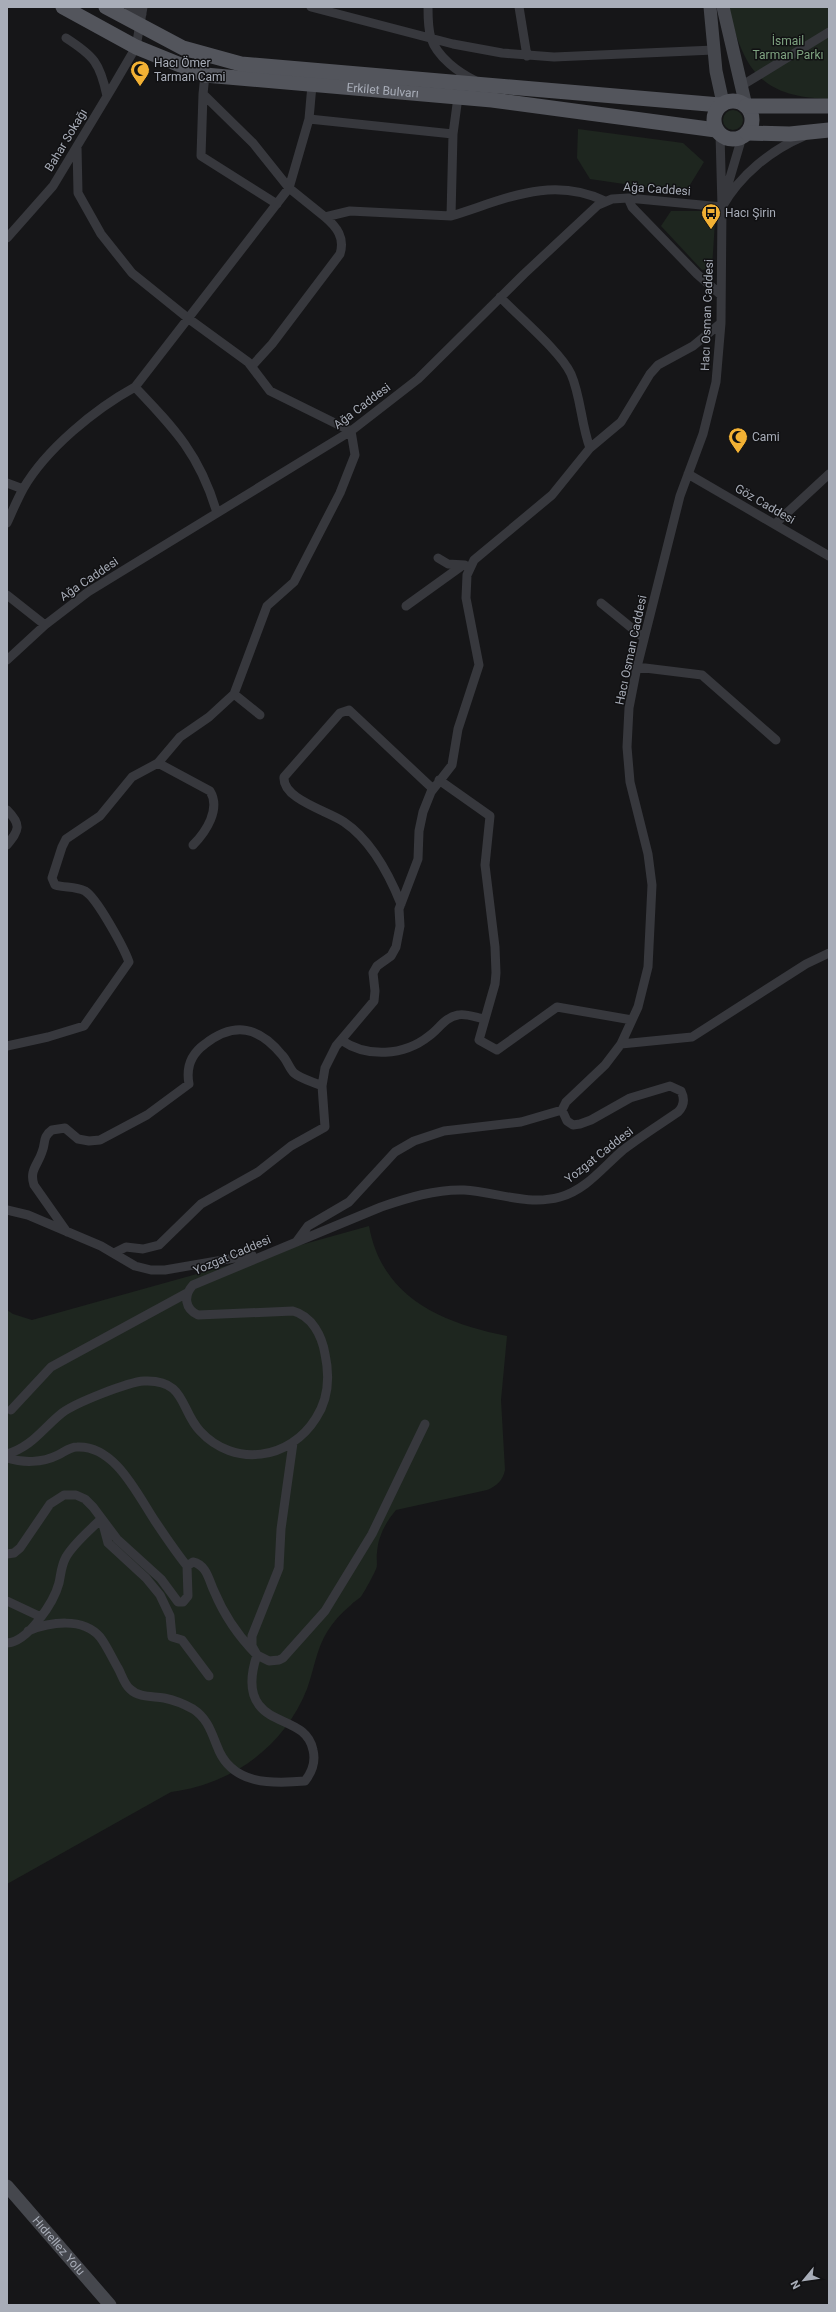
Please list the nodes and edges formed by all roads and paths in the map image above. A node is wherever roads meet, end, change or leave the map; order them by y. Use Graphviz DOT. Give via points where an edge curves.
graph roads {
  1 [pos="64,7"];
  2 [pos="106,7"];
  3 [pos="129,7"];
  4 [pos="311,7"];
  5 [pos="343,7"];
  6 [pos="428,7"];
  7 [pos="519,7"];
  8 [pos="710,7"];
  9 [pos="723,7"];
  10 [pos="142,16"];
  11 [pos="343,17"];
  12 [pos="829,32"];
  13 [pos="66,38"];
  14 [pos="431,38"];
  15 [pos="136,47"];
  16 [pos="714,50"];
  17 [pos="526,56"];
  18 [pos="205,75"];
  19 [pos="486,84"];
  20 [pos="312,85"];
  21 [pos="742,86"];
  22 [pos="203,94"];
  23 [pos="107,96"];
  24 [pos="458,97"];
  25 [pos="722,104"];
  26 [pos="746,106"];
  27 [pos="829,106"];
  28 [pos="309,119"];
  29 [pos="829,130"];
  30 [pos="718,132"];
  31 [pos="814,132"];
  32 [pos="453,134"];
  33 [pos="745,135"];
  34 [pos="77,146"];
  35 [pos="289,188"];
  36 [pos="628,198"];
  37 [pos="605,201"];
  38 [pos="277,204"];
  39 [pos="722,207"];
  40 [pos="451,216"];
  41 [pos="325,217"];
  42 [pos="7,238"];
  43 [pos="721,295"];
  44 [pos="500,297"];
  45 [pos="189,319"];
  46 [pos="721,323"];
  47 [pos="252,366"];
  48 [pos="136,387"];
  49 [pos="352,431"];
  50 [pos="590,448"];
  51 [pos="688,474"];
  52 [pos="829,474"];
  53 [pos="7,483"];
  54 [pos="23,489"];
  55 [pos="217,513"];
  56 [pos="7,523"];
  57 [pos="776,524"];
  58 [pos="829,556"];
  59 [pos="438,558"];
  60 [pos="467,565"];
  61 [pos="7,595"];
  62 [pos="601,603"];
  63 [pos="406,606"];
  64 [pos="45,626"];
  65 [pos="644,638"];
  66 [pos="7,660"];
  67 [pos="637,667"];
  68 [pos="234,694"];
  69 [pos="260,715"];
  70 [pos="776,740"];
  71 [pos="158,763"];
  72 [pos="439,780"];
  73 [pos="433,789"];
  74 [pos="7,810"];
  75 [pos="7,845"];
  76 [pos="193,845"];
  77 [pos="401,904"];
  78 [pos="829,953"];
  79 [pos="485,1020"];
  80 [pos="632,1020"];
  81 [pos="341,1040"];
  82 [pos="621,1044"];
  83 [pos="7,1046"];
  84 [pos="322,1086"];
  85 [pos="564,1106"];
  86 [pos="7,1210"];
  87 [pos="67,1232"];
  88 [pos="297,1241"];
  89 [pos="269,1252"];
  90 [pos="114,1253"];
  91 [pos="187,1293"];
  92 [pos="11,1410"];
  93 [pos="425,1424"];
  94 [pos="293,1443"];
  95 [pos="7,1454"];
  96 [pos="7,1458"];
  97 [pos="101,1519"];
  98 [pos="7,1554"];
  99 [pos="187,1566"];
  100 [pos="7,1601"];
  101 [pos="41,1617"];
  102 [pos="28,1631"];
  103 [pos="7,1643"];
  104 [pos="257,1655"];
  105 [pos="209,1676"];
  106 [pos="7,2186"];
  107 [pos="110,2305"];
  1 -- 15 [label="main road, Erkilet Bulvarı"];
  2 -- 10 [label="main road, Erkilet Bulvarı"];
  3 -- 10 [label="street"];
  4 -- 11 [label="street"];
  5 -- 11 [label="street"];
  6 -- 14 [label="street"];
  7 -- 17 [label="street"];
  8 -- 16 [label="street"];
  9 -- 21 [label="street"];
  10 -- 15 [label="street, Bahar Sokağı"];
  10 -- 19 [label="main road, Erkilet Bulvarı" via="183,48 241,64"];
  11 -- 14 [label="street"];
  12 -- 21 [label="street"];
  13 -- 23 [label="street" via="88,52 96,62"];
  14 -- 17 [label="street" via="486,51"];
  14 -- 19 [label="street" via="441,54 454,67 469,78"];
  15 -- 18 [label="main road, Erkilet Bulvarı"];
  15 -- 23 [label="street, Bahar Sokağı"];
  16 -- 17 [label="street"];
  16 -- 25 [label="street"];
  18 -- 20 [label="main road, Erkilet Bulvarı"];
  18 -- 22 [label="street"];
  19 -- 25 [label="main road, Erkilet Bulvarı"];
  20 -- 24 [label="main road, Erkilet Bulvarı"];
  20 -- 28 [label="street"];
  21 -- 26 [label="street"];
  22 -- 35 [label="street" via="253,143"];
  22 -- 38 [label="street" via="201,156"];
  23 -- 34 [label="street, Bahar Sokağı"];
  24 -- 30 [label="main road, Erkilet Bulvarı"];
  24 -- 32 [label="street"];
  25 -- 26 [label="main road" via="736,100"];
  25 -- 30 [label="main road" via="714,114"];
  26 -- 27 [label="main road"];
  26 -- 33 [label="main road" via="752,121"];
  28 -- 32 [label="street"];
  28 -- 35 [label="street"];
  29 -- 31 [label="main road"];
  30 -- 33 [label="main road" via="729,139"];
  30 -- 39 [label="street"];
  31 -- 33 [label="main road"];
  31 -- 39 [label="street" via="785,145 759,163 738,183"];
  32 -- 40 [label="street"];
  33 -- 39 [label="street"];
  34 -- 42 [label="street, Bahar Sokağı" via="53,186"];
  34 -- 45 [label="street" via="78,193 101,234 132,273"];
  35 -- 38 [label="street"];
  35 -- 41 [label="street"];
  36 -- 37 [label="street, Ağa Caddesi"];
  36 -- 39 [label="street, Ağa Caddesi"];
  36 -- 43 [label="street" via="632,207"];
  37 -- 40 [label="street" via="578,191 549,188 526,192"];
  37 -- 44 [label="street, Ağa Caddesi" via="592,210"];
  38 -- 45 [label="street"];
  39 -- 43 [label="street, Hacı Osman Caddesi"];
  40 -- 41 [label="street" via="350,211"];
  41 -- 47 [label="street" via="341,236 340,254 272,344"];
  43 -- 46 [label="street, Hacı Osman Caddesi"];
  44 -- 49 [label="street, Ağa Caddesi" via="418,378"];
  44 -- 50 [label="street" via="566,364 575,386"];
  45 -- 47 [label="street"];
  45 -- 48 [label="street"];
  46 -- 50 [label="street" via="693,346 658,365 621,422"];
  46 -- 51 [label="street, Hacı Osman Caddesi" via="719,363 713,400"];
  47 -- 49 [label="street" via="262,384 270,391"];
  48 -- 54 [label="street" via="88,419 43,461"];
  48 -- 55 [label="street" via="185,441 206,480"];
  49 -- 55 [label="street, Ağa Caddesi"];
  49 -- 68 [label="street" via="355,456 340,493 294,582 268,606"];
  50 -- 60 [label="street" via="552,495"];
  51 -- 57 [label="street, Göz Caddesi"];
  51 -- 65 [label="street, Hacı Osman Caddesi" via="680,496"];
  52 -- 57 [label="street"];
  53 -- 54 [label="street"];
  54 -- 56 [label="street"];
  55 -- 64 [label="street, Ağa Caddesi" via="108,579"];
  57 -- 58 [label="street, Göz Caddesi"];
  59 -- 60 [label="street" via="448,564"];
  60 -- 63 [label="street"];
  60 -- 72 [label="street" via="466,598 478,664 458,729 452,765"];
  61 -- 64 [label="street"];
  62 -- 65 [label="street"];
  64 -- 66 [label="street, Ağa Caddesi"];
  65 -- 67 [label="street, Hacı Osman Caddesi"];
  67 -- 70 [label="street" via="702,675"];
  67 -- 80 [label="street, Hacı Osman Caddesi" via="629,708 628,765 632,797 650,868 652,901 648,967 642,994"];
  68 -- 69 [label="street"];
  68 -- 71 [label="street" via="209,717 180,738"];
  71 -- 76 [label="street" via="213,795 215,804 211,819"];
  71 -- 83 [label="street" via="132,777 100,816 66,840 52,878 55,885 75,888 90,895 125,951 129,962 84,1026"];
  72 -- 73 [label="street"];
  72 -- 79 [label="street" via="490,816 485,865 496,973"];
  73 -- 77 [label="street" via="420,822 416,868"];
  73 -- 77 [label="street" via="352,710 340,713 284,777 284,785 288,791 344,822 363,839 381,863"];
  74 -- 75 [label="street" via="15,818 18,826 16,834"];
  77 -- 81 [label="street" via="396,947 391,956 377,966 373,973 374,1001"];
  78 -- 82 [label="street" via="806,964 692,1037"];
  79 -- 80 [label="street" via="479,1040 497,1050 557,1007"];
  79 -- 81 [label="street" via="461,1014 454,1016 421,1042 390,1052 364,1051"];
  80 -- 82 [label="street, Hacı Osman Caddesi"];
  81 -- 84 [label="street" via="328,1059"];
  82 -- 85 [label="street, Hacı Osman Caddesi" via="605,1065"];
  84 -- 87 [label="street" via="295,1073 282,1055 258,1033 246,1029 233,1030 208,1042 197,1051 188,1068 189,1084 147,1115 94,1141 78,1139 65,1128 52,1130 44,1139 43,1151 34,1165 32,1176 34,1185"];
  84 -- 90 [label="street" via="326,1122 322,1129 291,1146 258,1172 200,1204 159,1245 143,1249 126,1247"];
  85 -- 88 [label="street" via="521,1122 444,1131 414,1141 395,1152 349,1202 308,1226"];
  85 -- 88 [label="street, Yozgat Caddesi" via="567,1121 577,1125 630,1098 654,1089 674,1087 681,1091 684,1099 683,1106 678,1112 628,1147 569,1195 538,1200 507,1198 472,1191 442,1192 381,1207"];
  86 -- 87 [label="street" via="21,1213"];
  87 -- 90 [label="street"];
  88 -- 89 [label="street, Yozgat Caddesi"];
  89 -- 90 [label="street" via="158,1270 134,1266"];
  89 -- 91 [label="street, Yozgat Caddesi" via="196,1282"];
  91 -- 92 [label="street" via="51,1367"];
  91 -- 94 [label="street, Yozgat Caddesi" via="188,1306 198,1315 288,1310 301,1314 314,1327 325,1353 328,1391 316,1418 304,1434"];
  93 -- 104 [label="street" via="372,1534 325,1611 283,1658 269,1661"];
  94 -- 95 [label="street, Yozgat Caddesi" via="281,1450 263,1455 244,1455 227,1450 200,1432 176,1392 159,1383 146,1381 130,1384 70,1408 34,1440"];
  94 -- 104 [label="street" via="281,1529 279,1568 252,1636 252,1646"];
  96 -- 99 [label="street" via="36,1461 54,1457 77,1447 97,1452 113,1463 131,1484"];
  97 -- 98 [label="street" via="81,1497 70,1495 58,1498 47,1508 20,1548 14,1553"];
  97 -- 99 [label="street" via="126,1548 161,1579 178,1602 183,1602 188,1596"];
  97 -- 101 [label="street" via="65,1558 56,1591"];
  97 -- 105 [label="street" via="108,1543 154,1586 168,1611 172,1637 182,1640"];
  99 -- 104 [label="street" via="193,1562 203,1568 225,1614"];
  100 -- 101 [label="street"];
  101 -- 102 [label="street"];
  102 -- 103 [label="street" via="18,1640"];
  102 -- 104 [label="street" via="45,1625 64,1623 91,1630 103,1641 130,1689 138,1695 172,1700 194,1710 208,1724 220,1753 236,1770 266,1783 305,1781 314,1764 313,1747 307,1736 298,1728 263,1709 256,1702 252,1679"];
  106 -- 107 [label="street, Hıdrellez Yolu"];
}
